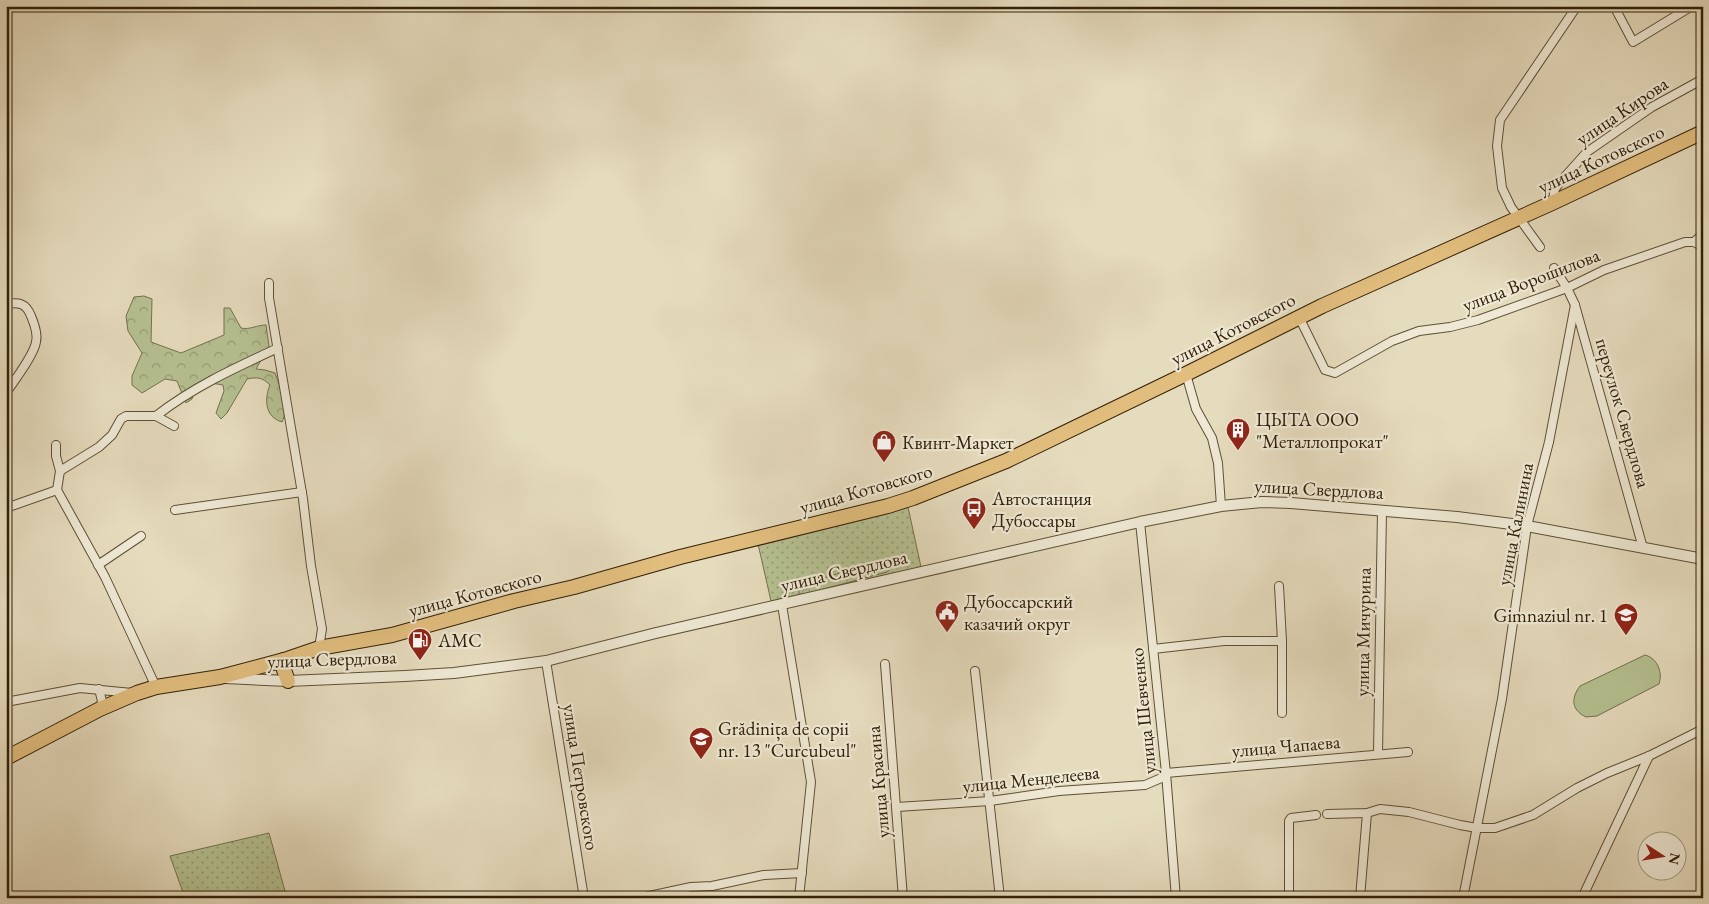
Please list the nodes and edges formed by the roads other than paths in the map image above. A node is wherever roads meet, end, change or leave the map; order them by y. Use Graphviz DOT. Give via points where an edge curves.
graph roads {
  1 [pos="1577,6"];
  2 [pos="1614,6"];
  3 [pos="1692,6"];
  4 [pos="1703,80"];
  5 [pos="1703,132"];
  6 [pos="1552,202"];
  7 [pos="1518,218"];
  8 [pos="1703,234"];
  9 [pos="1694,242"];
  10 [pos="1540,247"];
  11 [pos="1703,247"];
  12 [pos="1554,268"];
  13 [pos="269,282"];
  14 [pos="1567,288"];
  15 [pos="6,304"];
  16 [pos="1575,305"];
  17 [pos="1299,317"];
  18 [pos="278,348"];
  19 [pos="1186,374"];
  20 [pos="6,392"];
  21 [pos="156,416"];
  22 [pos="174,426"];
  23 [pos="56,445"];
  24 [pos="60,471"];
  25 [pos="56,490"];
  26 [pos="302,492"];
  27 [pos="1221,506"];
  28 [pos="6,508"];
  29 [pos="174,510"];
  30 [pos="1382,510"];
  31 [pos="1140,522"];
  32 [pos="1527,526"];
  33 [pos="141,536"];
  34 [pos="1643,548"];
  35 [pos="1703,559"];
  36 [pos="98,565"];
  37 [pos="1279,586"];
  38 [pos="782,605"];
  39 [pos="1282,641"];
  40 [pos="319,648"];
  41 [pos="1153,649"];
  42 [pos="284,660"];
  43 [pos="546,661"];
  44 [pos="885,664"];
  45 [pos="975,671"];
  46 [pos="220,677"];
  47 [pos="288,681"];
  48 [pos="156,687"];
  49 [pos="99,688"];
  50 [pos="137,693"];
  51 [pos="6,702"];
  52 [pos="100,709"];
  53 [pos="1282,713"];
  54 [pos="1703,729"];
  55 [pos="1408,752"];
  56 [pos="1378,754"];
  57 [pos="1649,756"];
  58 [pos="6,758"];
  59 [pos="1166,775"];
  60 [pos="990,801"];
  61 [pos="897,807"];
  62 [pos="1327,814"];
  63 [pos="1367,814"];
  64 [pos="1316,815"];
  65 [pos="1477,828"];
  66 [pos="802,873"];
  67 [pos="584,898"];
  68 [pos="640,898"];
  69 [pos="799,898"];
  70 [pos="903,898"];
  71 [pos="1000,898"];
  72 [pos="1176,898"];
  73 [pos="1289,898"];
  74 [pos="1360,898"];
  75 [pos="1463,898"];
  76 [pos="1582,898"];
  1 -- 7 [label="street" via="1500,120 1497,146 1502,188"];
  2 -- 3 [label="street" via="1633,42"];
  4 -- 6 [label="street, улица Кирова" via="1652,107 1587,152 1560,182"];
  5 -- 6 [label="highway, улица Котовского"];
  6 -- 7 [label="highway, улица Котовского"];
  7 -- 10 [label="street"];
  7 -- 17 [label="highway, улица Котовского"];
  8 -- 9 [label="street"];
  9 -- 11 [label="street"];
  9 -- 14 [label="street, улица Ворошилова" via="1648,254"];
  12 -- 14 [label="street, переулок Свердлова"];
  13 -- 18 [label="street"];
  14 -- 16 [label="street, переулок Свердлова"];
  14 -- 17 [label="street, улица Ворошилова" via="1478,320 1419,331 1392,341 1334,373 1326,370"];
  15 -- 20 [label="street" via="20,303 27,307 36,332 32,352"];
  16 -- 32 [label="street, улица Калинина" via="1548,442"];
  16 -- 34 [label="street, переулок Свердлова"];
  17 -- 19 [label="highway, улица Котовского"];
  18 -- 21 [label="street" via="214,378"];
  18 -- 26 [label="street"];
  19 -- 27 [label="street" via="1196,409 1212,438 1220,477"];
  19 -- 40 [label="highway, улица Котовского" via="1006,461 914,498 392,635"];
  21 -- 22 [label="street"];
  21 -- 24 [label="street" via="120,419 112,435 99,447"];
  23 -- 24 [label="street"];
  24 -- 25 [label="street"];
  25 -- 28 [label="street"];
  25 -- 36 [label="street"];
  26 -- 29 [label="street"];
  26 -- 40 [label="street" via="322,629"];
  27 -- 30 [label="street, улица Свердлова" via="1262,502"];
  27 -- 31 [label="street, улица Свердлова"];
  30 -- 32 [label="street, улица Свердлова"];
  30 -- 56 [label="street, улица Мичурина"];
  31 -- 38 [label="street, улица Свердлова"];
  31 -- 41 [label="street, улица Шевченко"];
  32 -- 34 [label="street, улица Свердлова"];
  32 -- 65 [label="street, улица Калинина" via="1502,699"];
  33 -- 36 [label="street"];
  34 -- 35 [label="street, улица Свердлова"];
  36 -- 48 [label="street"];
  37 -- 39 [label="street"];
  38 -- 43 [label="street, улица Свердлова"];
  38 -- 66 [label="street" via="811,782"];
  39 -- 41 [label="street" via="1224,641"];
  39 -- 53 [label="street"];
  40 -- 42 [label="highway, улица Котовского"];
  41 -- 59 [label="street, улица Шевченко"];
  42 -- 46 [label="highway, улица Котовского"];
  42 -- 47 [label="highway"];
  43 -- 47 [label="street, улица Свердлова" via="454,673"];
  43 -- 67 [label="street, улица Петровского"];
  44 -- 61 [label="street, улица Красина"];
  45 -- 60 [label="street"];
  46 -- 47 [label="street, улица Свердлова"];
  46 -- 48 [label="highway, улица Свердлова"];
  48 -- 50 [label="highway, улица Свердлова"];
  49 -- 50 [label="street"];
  49 -- 51 [label="street" via="80,688"];
  49 -- 52 [label="street"];
  50 -- 52 [label="highway, улица Свердлова"];
  52 -- 58 [label="highway, улица Свердлова"];
  54 -- 57 [label="street"];
  55 -- 56 [label="street, улица Чапаева"];
  56 -- 59 [label="street, улица Чапаева"];
  57 -- 65 [label="street" via="1576,788 1526,818 1495,828"];
  57 -- 76 [label="street"];
  59 -- 60 [label="street, улица Менделеева" via="1145,785 1059,791"];
  59 -- 72 [label="street, улица Шевченко"];
  60 -- 61 [label="street, улица Менделеева"];
  60 -- 71 [label="street"];
  61 -- 70 [label="street, улица Красина"];
  62 -- 63 [label="street"];
  63 -- 65 [label="street" via="1380,808"];
  63 -- 74 [label="street"];
  64 -- 73 [label="street" via="1291,818 1288,825"];
  65 -- 75 [label="street, улица Калинина"];
  66 -- 68 [label="street" via="764,875"];
  66 -- 69 [label="street"];
}
